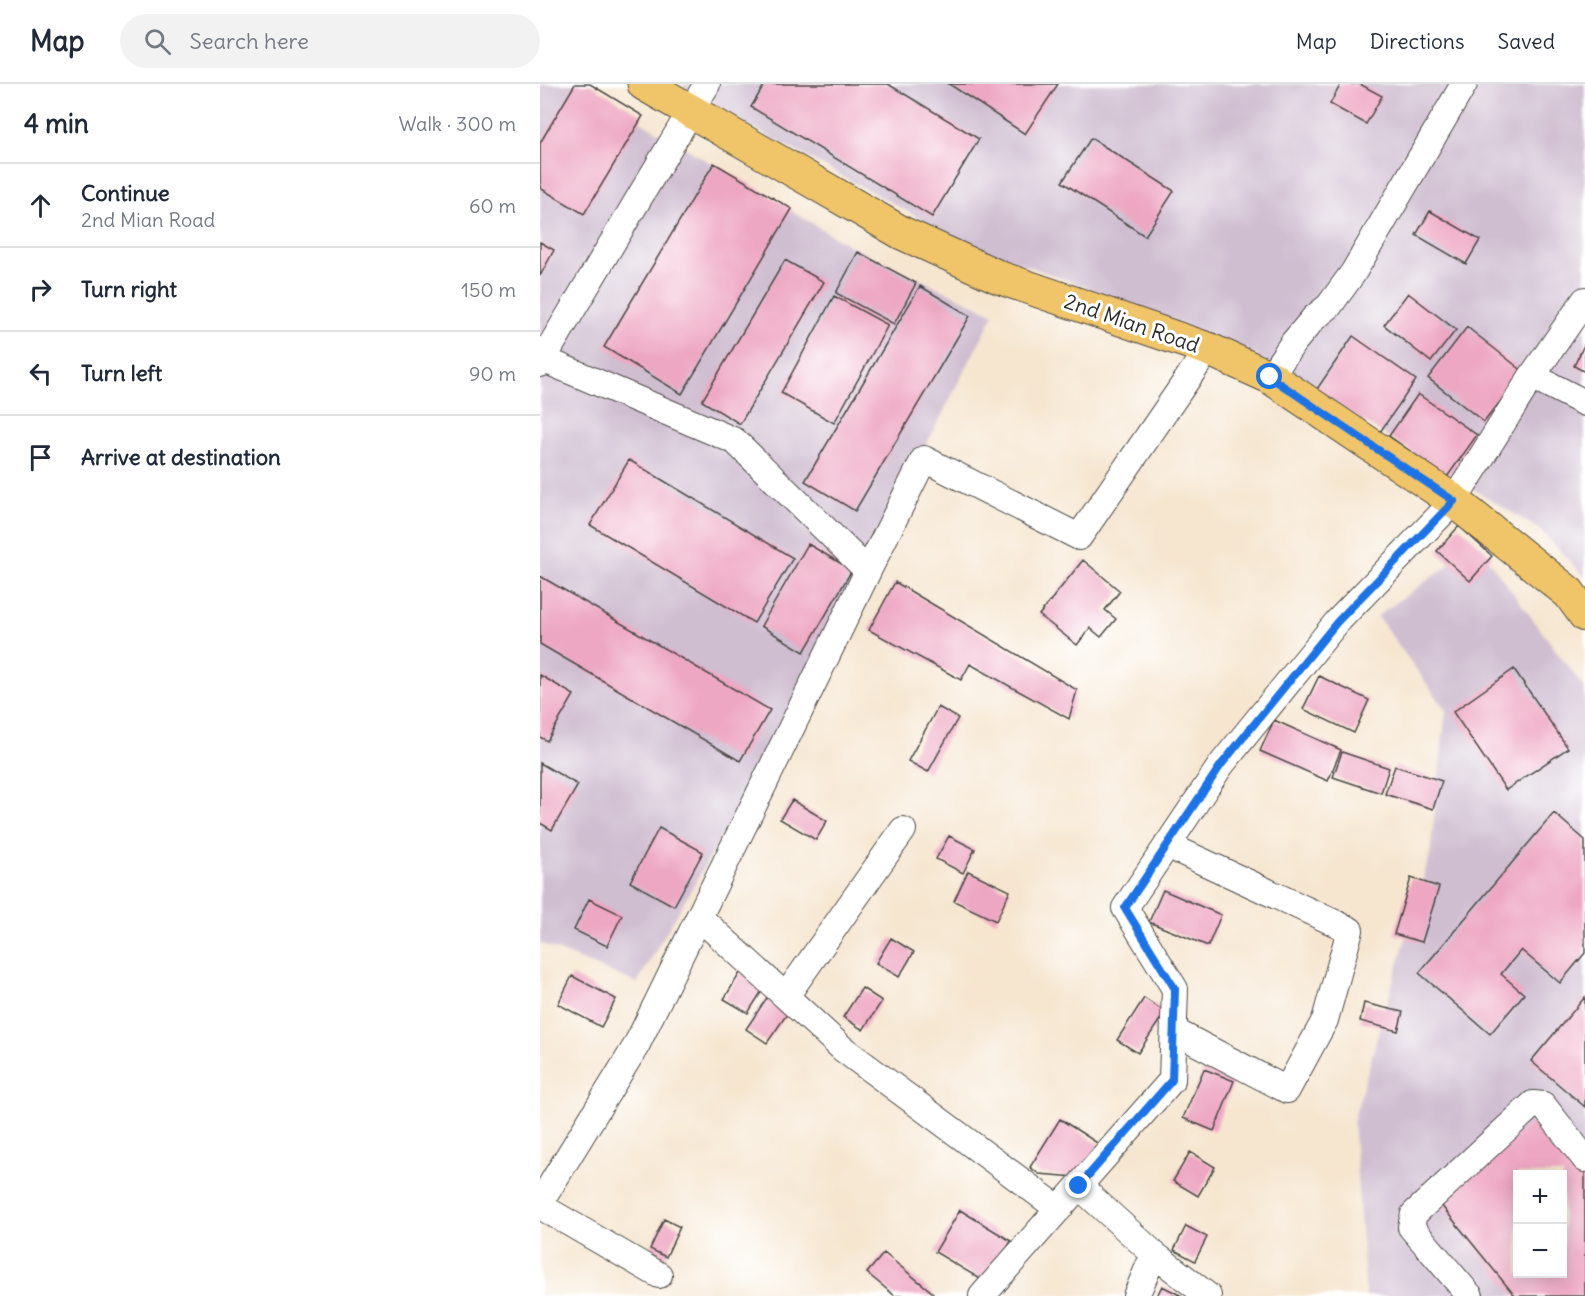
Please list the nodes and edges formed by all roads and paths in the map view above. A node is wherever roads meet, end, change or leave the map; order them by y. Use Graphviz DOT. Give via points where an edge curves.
graph roads {
  1 [pos="644,84"];
  2 [pos="707,84"];
  3 [pos="1464,84"];
  4 [pos="690,112"];
  5 [pos="1585,300"];
  6 [pos="1208,349"];
  7 [pos="541,360"];
  8 [pos="1532,376"];
  9 [pos="1270,377"];
  10 [pos="1585,403"];
  11 [pos="1454,501"];
  12 [pos="868,571"];
  13 [pos="1585,615"];
  14 [pos="903,830"];
  15 [pos="1167,845"];
  16 [pos="699,917"];
  17 [pos="786,996"];
  18 [pos="1174,1031"];
  19 [pos="1585,1159"];
  20 [pos="1079,1186"];
  21 [pos="540,1204"];
  22 [pos="1059,1209"];
  23 [pos="1154,1254"];
  24 [pos="659,1275"];
  25 [pos="982,1296"];
  26 [pos="1136,1296"];
  27 [pos="1208,1296"];
  28 [pos="1470,1296"];
  1 -- 4 [label="main road, 2nd Mian Road"];
  2 -- 4 [label="street"];
  3 -- 9 [label="street" via="1353,273 1329,306 1293,343"];
  4 -- 6 [label="main road, 2nd Mian Road" via="902,233 1001,278"];
  4 -- 7 [label="street"];
  5 -- 8 [label="street"];
  6 -- 9 [label="main road, 2nd Mian Road"];
  6 -- 12 [label="street" via="1079,537 924,459"];
  7 -- 12 [label="street" via="735,441"];
  8 -- 10 [label="street"];
  8 -- 11 [label="street"];
  9 -- 11 [label="main road, 2nd Mian Road"];
  11 -- 13 [label="main road, 2nd Mian Road" via="1569,592"];
  11 -- 15 [label="street" via="1337,622 1221,765"];
  12 -- 16 [label="street"];
  14 -- 17 [label="street"];
  15 -- 18 [label="street" via="1125,908 1175,989"];
  15 -- 18 [label="street" via="1350,930 1325,1020 1287,1090"];
  16 -- 17 [label="street"];
  16 -- 21 [label="street" via="636,1046"];
  17 -- 22 [label="street" via="843,1048"];
  18 -- 20 [label="street" via="1172,1080"];
  19 -- 28 [label="street" via="1543,1105 1533,1104 1414,1214 1411,1227"];
  20 -- 22 [label="street"];
  20 -- 23 [label="street"];
  21 -- 24 [label="street"];
  22 -- 25 [label="street"];
  23 -- 26 [label="street"];
  23 -- 27 [label="street"];
}
